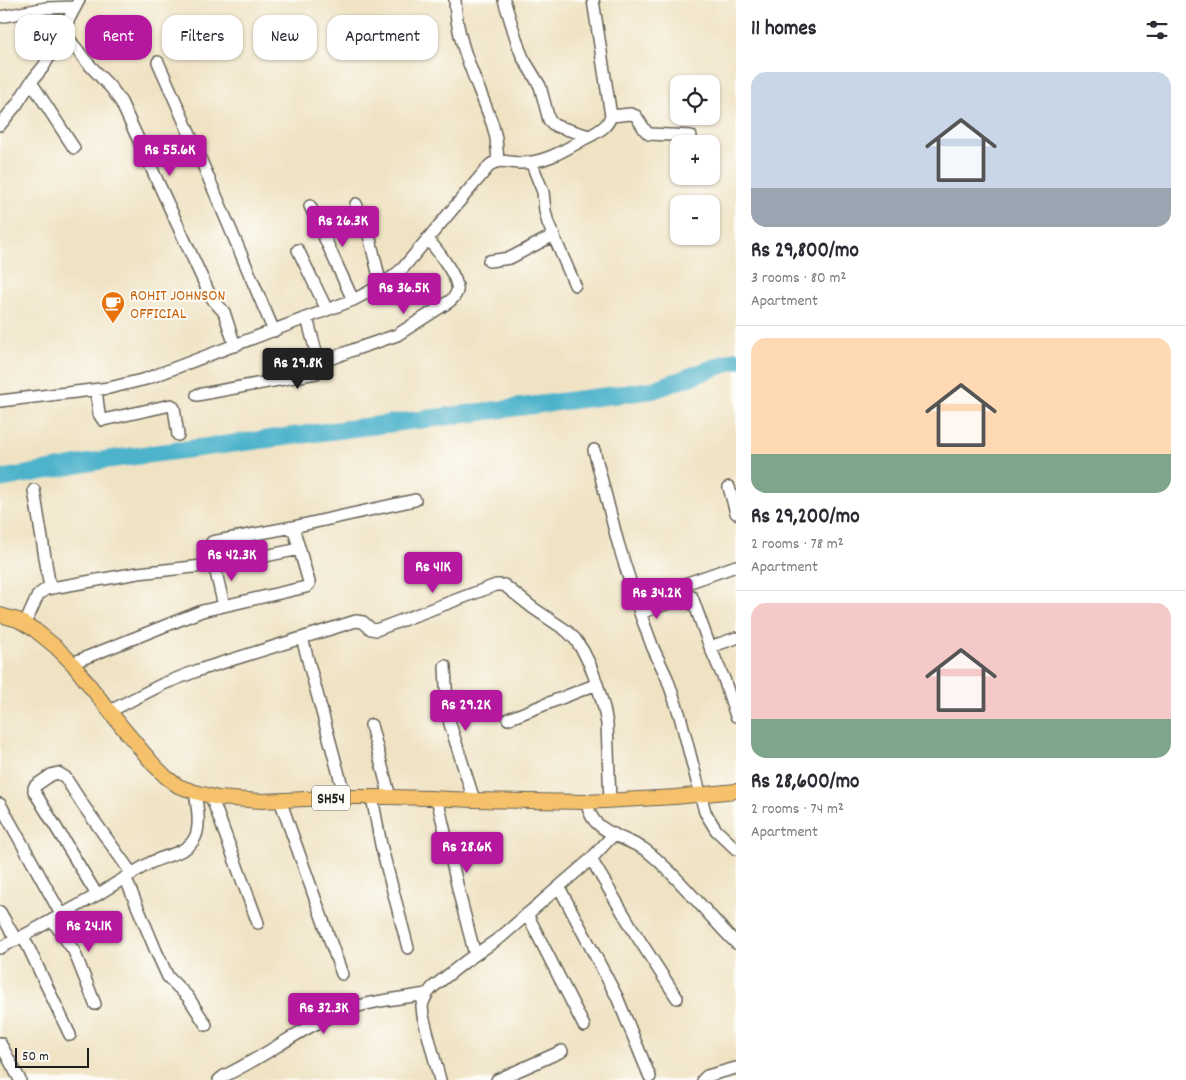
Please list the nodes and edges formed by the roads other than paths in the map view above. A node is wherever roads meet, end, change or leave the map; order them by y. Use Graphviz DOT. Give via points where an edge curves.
graph roads {
  1 [pos="455,0"];
  2 [pos="504,0"];
  3 [pos="593,0"];
  4 [pos="58,3"];
  5 [pos="77,4"];
  6 [pos="0,17"];
  7 [pos="75,47"];
  8 [pos="47,60"];
  9 [pos="158,62"];
  10 [pos="30,82"];
  11 [pos="612,116"];
  12 [pos="0,125"];
  13 [pos="670,135"];
  14 [pos="589,136"];
  15 [pos="74,148"];
  16 [pos="498,161"];
  17 [pos="531,162"];
  18 [pos="356,204"];
  19 [pos="310,206"];
  20 [pos="554,235"];
  21 [pos="427,239"];
  22 [pos="298,250"];
  23 [pos="490,260"];
  24 [pos="381,285"];
  25 [pos="575,285"];
  26 [pos="353,300"];
  27 [pos="327,310"];
  28 [pos="307,318"];
  29 [pos="274,331"];
  30 [pos="235,346"];
  31 [pos="319,364"];
  32 [pos="96,390"];
  33 [pos="197,396"];
  34 [pos="0,401"];
  35 [pos="178,435"];
  36 [pos="594,450"];
  37 [pos="729,486"];
  38 [pos="34,490"];
  39 [pos="415,500"];
  40 [pos="736,513"];
  41 [pos="293,527"];
  42 [pos="212,542"];
  43 [pos="300,549"];
  44 [pos="214,564"];
  45 [pos="736,566"];
  46 [pos="50,588"];
  47 [pos="676,601"];
  48 [pos="224,606"];
  49 [pos="640,613"];
  50 [pos="0,614"];
  51 [pos="25,624"];
  52 [pos="302,638"];
  53 [pos="736,638"];
  54 [pos="710,647"];
  55 [pos="72,663"];
  56 [pos="445,666"];
  57 [pos="597,684"];
  58 [pos="110,711"];
  59 [pos="736,716"];
  60 [pos="508,719"];
  61 [pos="371,725"];
  62 [pos="736,791"];
  63 [pos="195,792"];
  64 [pos="700,795"];
  65 [pos="211,796"];
  66 [pos="345,797"];
  67 [pos="372,797"];
  68 [pos="390,797"];
  69 [pos="437,798"];
  70 [pos="280,800"];
  71 [pos="474,800"];
  72 [pos="610,801"];
  73 [pos="586,802"];
  74 [pos="0,804"];
  75 [pos="614,834"];
  76 [pos="736,849"];
  77 [pos="592,859"];
  78 [pos="128,875"];
  79 [pos="559,887"];
  80 [pos="97,895"];
  81 [pos="0,912"];
  82 [pos="527,914"];
  83 [pos="56,917"];
  84 [pos="258,923"];
  85 [pos="19,938"];
  86 [pos="736,943"];
  87 [pos="0,948"];
  88 [pos="408,948"];
  89 [pos="475,955"];
  90 [pos="342,974"];
  91 [pos="427,994"];
  92 [pos="677,998"];
  93 [pos="95,1004"];
  94 [pos="206,1025"];
  95 [pos="584,1026"];
  96 [pos="70,1035"];
  97 [pos="0,1043"];
  98 [pos="562,1051"];
  99 [pos="736,1068"];
  100 [pos="650,1077"];
  101 [pos="20,1080"];
  102 [pos="220,1080"];
  103 [pos="440,1080"];
  104 [pos="497,1080"];
  105 [pos="703,1080"];
  1 -- 16 [label="street" via="458,30 493,126"];
  2 -- 14 [label="street" via="516,42 540,86 549,120 556,126"];
  3 -- 11 [label="street"];
  4 -- 5 [label="street"];
  4 -- 6 [label="street"];
  7 -- 30 [label="street" via="121,102 209,293 224,312"];
  8 -- 10 [label="street"];
  9 -- 29 [label="street"];
  10 -- 12 [label="street"];
  10 -- 15 [label="street"];
  11 -- 13 [label="street" via="631,114 649,134"];
  11 -- 14 [label="street" via="604,127"];
  14 -- 17 [label="street" via="555,156"];
  16 -- 17 [label="street"];
  16 -- 21 [label="street" via="490,165"];
  17 -- 20 [label="street" via="544,192 546,217"];
  18 -- 24 [label="street" via="369,235"];
  19 -- 26 [label="street"];
  20 -- 23 [label="street" via="518,255"];
  20 -- 25 [label="street"];
  21 -- 24 [label="street" via="403,268"];
  21 -- 31 [label="street" via="440,254 456,283 458,289 454,297 397,335"];
  22 -- 27 [label="street"];
  24 -- 26 [label="street"];
  26 -- 27 [label="street"];
  27 -- 28 [label="street"];
  28 -- 29 [label="street"];
  28 -- 31 [label="street"];
  29 -- 30 [label="street"];
  30 -- 32 [label="street" via="146,379"];
  31 -- 33 [label="street" via="319,370 313,374"];
  32 -- 34 [label="street"];
  32 -- 35 [label="street" via="99,414 103,420 171,405"];
  36 -- 49 [label="street"];
  37 -- 40 [label="street"];
  38 -- 46 [label="street"];
  39 -- 41 [label="street"];
  41 -- 42 [label="street"];
  41 -- 43 [label="street"];
  43 -- 44 [label="street"];
  43 -- 48 [label="street" via="309,582 307,586"];
  44 -- 46 [label="street"];
  44 -- 48 [label="street"];
  45 -- 47 [label="street" via="673,588"];
  46 -- 51 [label="street" via="38,595"];
  47 -- 49 [label="street"];
  47 -- 54 [label="street" via="692,597"];
  48 -- 55 [label="street" via="202,611"];
  49 -- 64 [label="street" via="668,678"];
  50 -- 51 [label="main road, SH54"];
  51 -- 55 [label="main road, SH54"];
  52 -- 57 [label="street" via="358,620 376,630 496,585 504,585 575,639"];
  52 -- 58 [label="street" via="198,670"];
  52 -- 66 [label="street"];
  53 -- 54 [label="street"];
  54 -- 59 [label="street"];
  55 -- 58 [label="main road, SH54"];
  56 -- 71 [label="street" via="450,724"];
  57 -- 60 [label="street"];
  57 -- 72 [label="street" via="607,724"];
  58 -- 63 [label="main road, SH54" via="166,777"];
  61 -- 68 [label="street"];
  62 -- 64 [label="main road, SH54"];
  63 -- 65 [label="main road, SH54"];
  63 -- 78 [label="street" via="198,815 194,840 183,849"];
  64 -- 72 [label="main road, SH54"];
  64 -- 76 [label="street" via="709,820"];
  65 -- 70 [label="main road, SH54"];
  65 -- 84 [label="street"];
  66 -- 67 [label="main road, SH54"];
  66 -- 70 [label="main road, SH54"];
  67 -- 68 [label="main road, SH54"];
  67 -- 88 [label="street"];
  68 -- 69 [label="main road, SH54"];
  69 -- 71 [label="main road, SH54"];
  69 -- 89 [label="street"];
  70 -- 90 [label="street"];
  71 -- 73 [label="main road, SH54"];
  72 -- 73 [label="main road, SH54"];
  73 -- 75 [label="street" via="598,824"];
  74 -- 83 [label="street"];
  75 -- 77 [label="street"];
  75 -- 86 [label="street" via="644,849 662,864"];
  77 -- 79 [label="street"];
  77 -- 92 [label="street"];
  78 -- 80 [label="street"];
  78 -- 80 [label="street" via="65,777 58,773 35,786 34,791"];
  78 -- 94 [label="street" via="168,977 188,997"];
  79 -- 82 [label="street"];
  79 -- 100 [label="street" via="617,997"];
  80 -- 83 [label="street"];
  81 -- 85 [label="street"];
  82 -- 89 [label="street"];
  82 -- 95 [label="street"];
  83 -- 85 [label="street"];
  83 -- 93 [label="street"];
  85 -- 87 [label="street"];
  85 -- 96 [label="street"];
  89 -- 91 [label="street"];
  91 -- 102 [label="street" via="367,1004 339,1013"];
  91 -- 103 [label="street" via="422,1006 423,1016"];
  97 -- 101 [label="street"];
  98 -- 104 [label="street"];
  99 -- 105 [label="street"];
}
